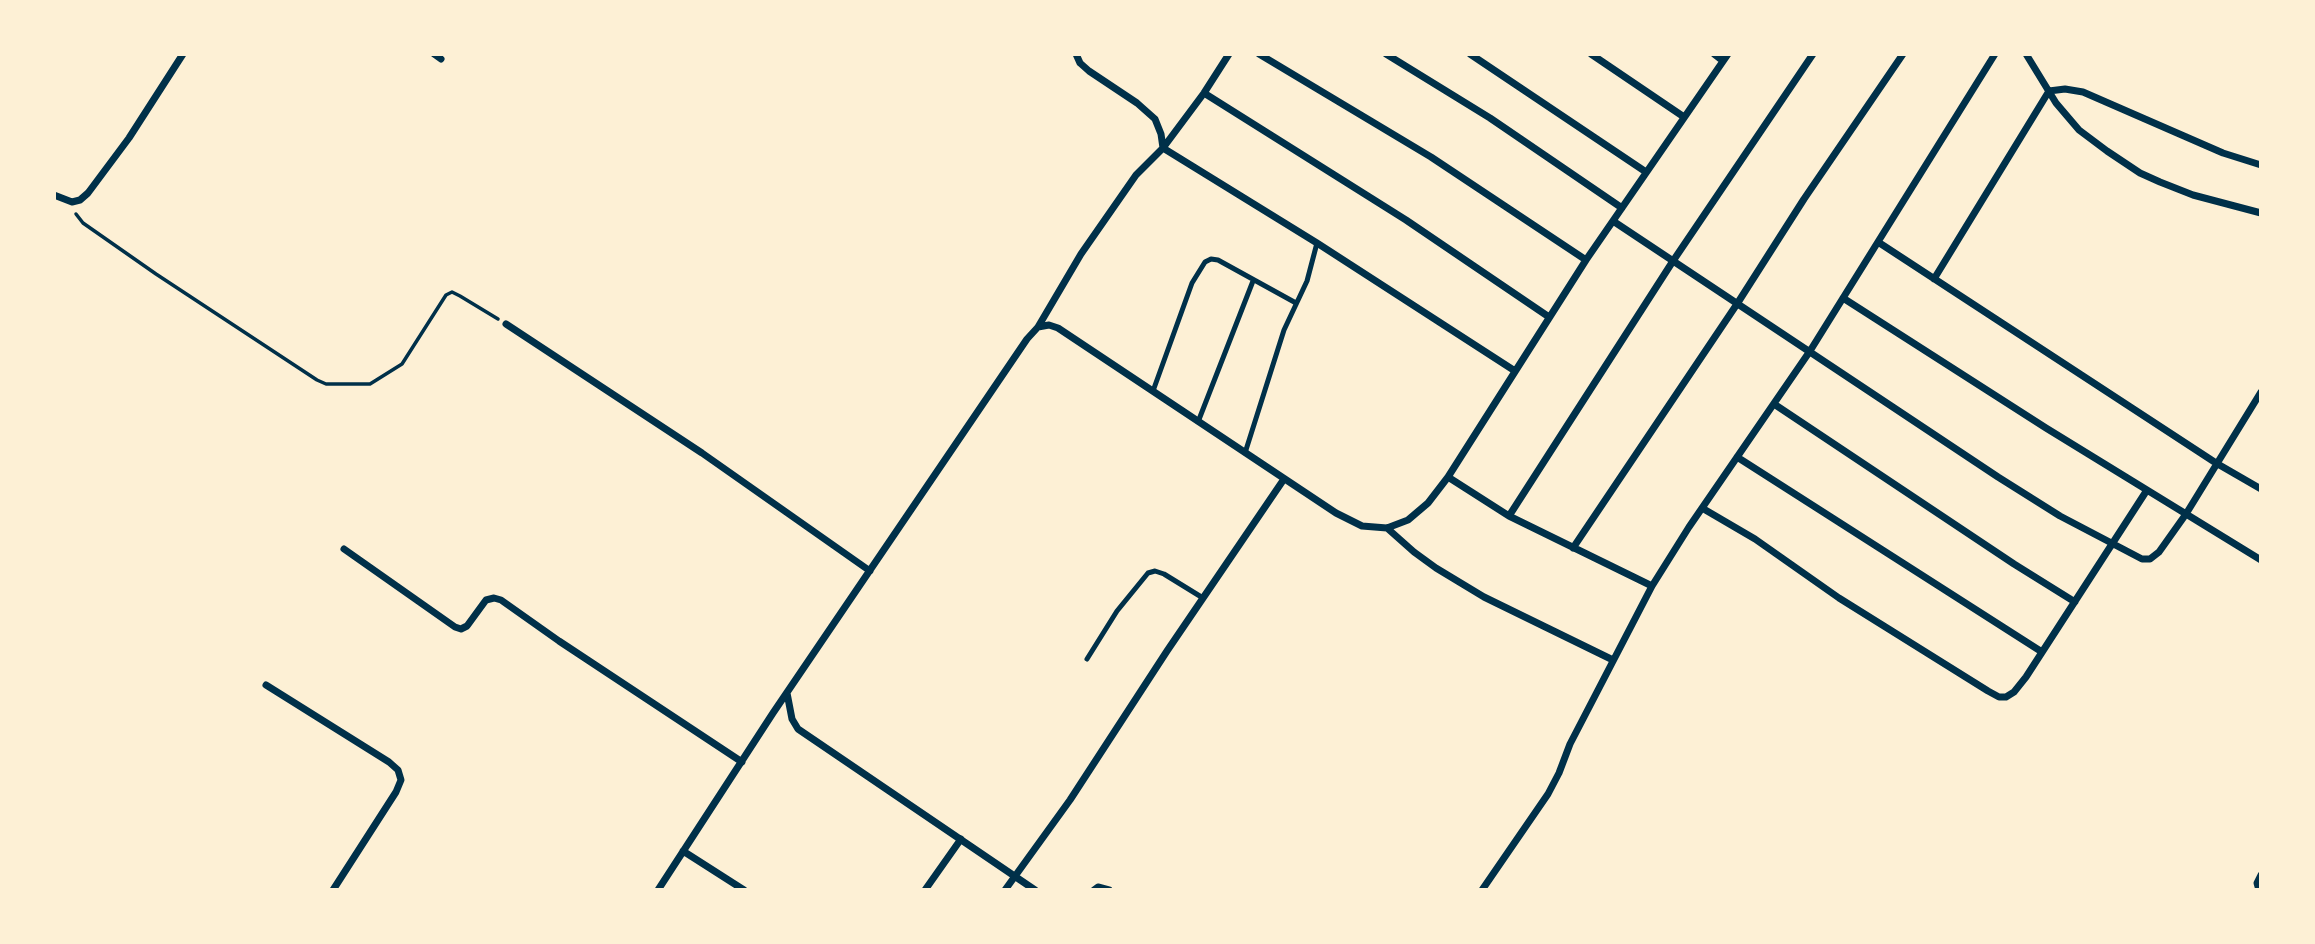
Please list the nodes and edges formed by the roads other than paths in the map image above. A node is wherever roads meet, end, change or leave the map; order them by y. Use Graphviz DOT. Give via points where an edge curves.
graph roads {
  1 [pos="183,54"];
  2 [pos="1076,54"];
  3 [pos="1229,54"];
  4 [pos="1259,54"];
  5 [pos="1386,54"];
  6 [pos="1470,54"];
  7 [pos="1591,54"];
  8 [pos="1714,54"];
  9 [pos="1813,54"];
  10 [pos="1903,54"];
  11 [pos="1995,54"];
  12 [pos="2026,54"];
  13 [pos="1726,57"];
  14 [pos="2049,91"];
  15 [pos="1204,93"];
  16 [pos="1684,117"];
  17 [pos="1163,148"];
  18 [pos="2261,165"];
  19 [pos="1646,172"];
  20 [pos="54,195"];
  21 [pos="1622,208"];
  22 [pos="2261,213"];
  23 [pos="1613,221"];
  24 [pos="1878,242"];
  25 [pos="1317,243"];
  26 [pos="1586,260"];
  27 [pos="1673,261"];
  28 [pos="1934,279"];
  29 [pos="1253,281"];
  30 [pos="1843,298"];
  31 [pos="1296,303"];
  32 [pos="1737,304"];
  33 [pos="1549,317"];
  34 [pos="506,324"];
  35 [pos="1038,327"];
  36 [pos="1810,351"];
  37 [pos="1515,371"];
  38 [pos="1153,391"];
  39 [pos="2261,392"];
  40 [pos="1774,404"];
  41 [pos="2252,406"];
  42 [pos="2261,411"];
  43 [pos="1198,422"];
  44 [pos="1245,453"];
  45 [pos="1737,457"];
  46 [pos="2216,463"];
  47 [pos="1448,477"];
  48 [pos="1284,479"];
  49 [pos="2261,489"];
  50 [pos="2147,490"];
  51 [pos="1702,508"];
  52 [pos="2186,514"];
  53 [pos="1509,516"];
  54 [pos="1387,528"];
  55 [pos="2113,545"];
  56 [pos="1573,548"];
  57 [pos="344,549"];
  58 [pos="2261,560"];
  59 [pos="870,571"];
  60 [pos="1652,586"];
  61 [pos="1203,598"];
  62 [pos="2076,602"];
  63 [pos="2042,652"];
  64 [pos="1087,659"];
  65 [pos="1613,660"];
  66 [pos="266,685"];
  67 [pos="787,693"];
  68 [pos="742,762"];
  69 [pos="961,839"];
  70 [pos="683,851"];
  71 [pos="2261,875"];
  72 [pos="1015,876"];
  73 [pos="333,890"];
  74 [pos="658,890"];
  75 [pos="744,890"];
  76 [pos="925,890"];
  77 [pos="1005,890"];
  78 [pos="1035,890"];
  79 [pos="1094,890"];
  80 [pos="1109,890"];
  81 [pos="1482,890"];
  82 [pos="2259,890"];
  1 -- 20 [label="street" via="88,193 72,202"];
  2 -- 17 [label="street" via="1089,71 1155,119"];
  3 -- 15 [label="street"];
  4 -- 26 [label="street" via="1431,157"];
  5 -- 21 [label="street"];
  6 -- 19 [label="street"];
  7 -- 16 [label="street"];
  8 -- 13 [label="street"];
  9 -- 27 [label="street"];
  10 -- 32 [label="street"];
  11 -- 24 [label="street"];
  12 -- 14 [label="street"];
  13 -- 16 [label="street"];
  14 -- 18 [label="street" via="2083,92"];
  14 -- 22 [label="street" via="2079,130 2140,173 2193,195"];
  14 -- 28 [label="street"];
  15 -- 17 [label="street"];
  15 -- 33 [label="street"];
  16 -- 19 [label="street"];
  17 -- 25 [label="street"];
  17 -- 35 [label="street" via="1120,198"];
  19 -- 21 [label="street"];
  21 -- 23 [label="street"];
  23 -- 26 [label="street"];
  23 -- 27 [label="street"];
  24 -- 28 [label="street"];
  24 -- 30 [label="street"];
  25 -- 31 [label="lane"];
  25 -- 37 [label="street"];
  26 -- 33 [label="street"];
  27 -- 32 [label="street"];
  27 -- 53 [label="street"];
  28 -- 46 [label="street"];
  29 -- 31 [label="lane"];
  29 -- 38 [label="lane" via="1217,260 1205,262 1192,283"];
  29 -- 43 [label="lane"];
  30 -- 36 [label="street"];
  30 -- 50 [label="street"];
  31 -- 44 [label="lane"];
  32 -- 36 [label="street"];
  32 -- 56 [label="street"];
  33 -- 37 [label="street"];
  34 -- 59 [label="street"];
  35 -- 38 [label="street" via="1058,328"];
  35 -- 59 [label="street"];
  36 -- 40 [label="street"];
  36 -- 55 [label="street" via="1998,477"];
  37 -- 47 [label="street"];
  38 -- 43 [label="street"];
  39 -- 41 [label="street"];
  40 -- 45 [label="street"];
  40 -- 62 [label="street"];
  41 -- 42 [label="street"];
  41 -- 46 [label="street"];
  43 -- 44 [label="street"];
  44 -- 48 [label="street"];
  45 -- 51 [label="street"];
  45 -- 63 [label="street"];
  46 -- 49 [label="street"];
  46 -- 52 [label="street"];
  47 -- 53 [label="street"];
  47 -- 54 [label="street" via="1408,520"];
  48 -- 54 [label="street" via="1362,526"];
  48 -- 61 [label="street"];
  50 -- 52 [label="street"];
  50 -- 55 [label="street"];
  51 -- 60 [label="street"];
  51 -- 63 [label="street" via="1999,697 2014,692"];
  52 -- 55 [label="street" via="2150,559"];
  52 -- 58 [label="street"];
  53 -- 56 [label="street"];
  54 -- 65 [label="street" via="1436,568 1484,597"];
  55 -- 62 [label="street"];
  56 -- 60 [label="street"];
  57 -- 68 [label="street" via="461,629 486,600 501,600"];
  59 -- 67 [label="street"];
  60 -- 65 [label="street"];
  61 -- 64 [label="lane" via="1164,574 1148,573"];
  61 -- 72 [label="street"];
  62 -- 63 [label="street"];
  65 -- 81 [label="street" via="1548,794"];
  66 -- 73 [label="street" via="398,770 401,780 396,792"];
  67 -- 68 [label="street"];
  67 -- 69 [label="street" via="798,729"];
  68 -- 70 [label="street"];
  69 -- 72 [label="street"];
  69 -- 76 [label="street"];
  70 -- 74 [label="street"];
  70 -- 75 [label="street"];
  71 -- 82 [label="street"];
  72 -- 77 [label="street"];
  72 -- 78 [label="street"];
  79 -- 80 [label="street"];
}
